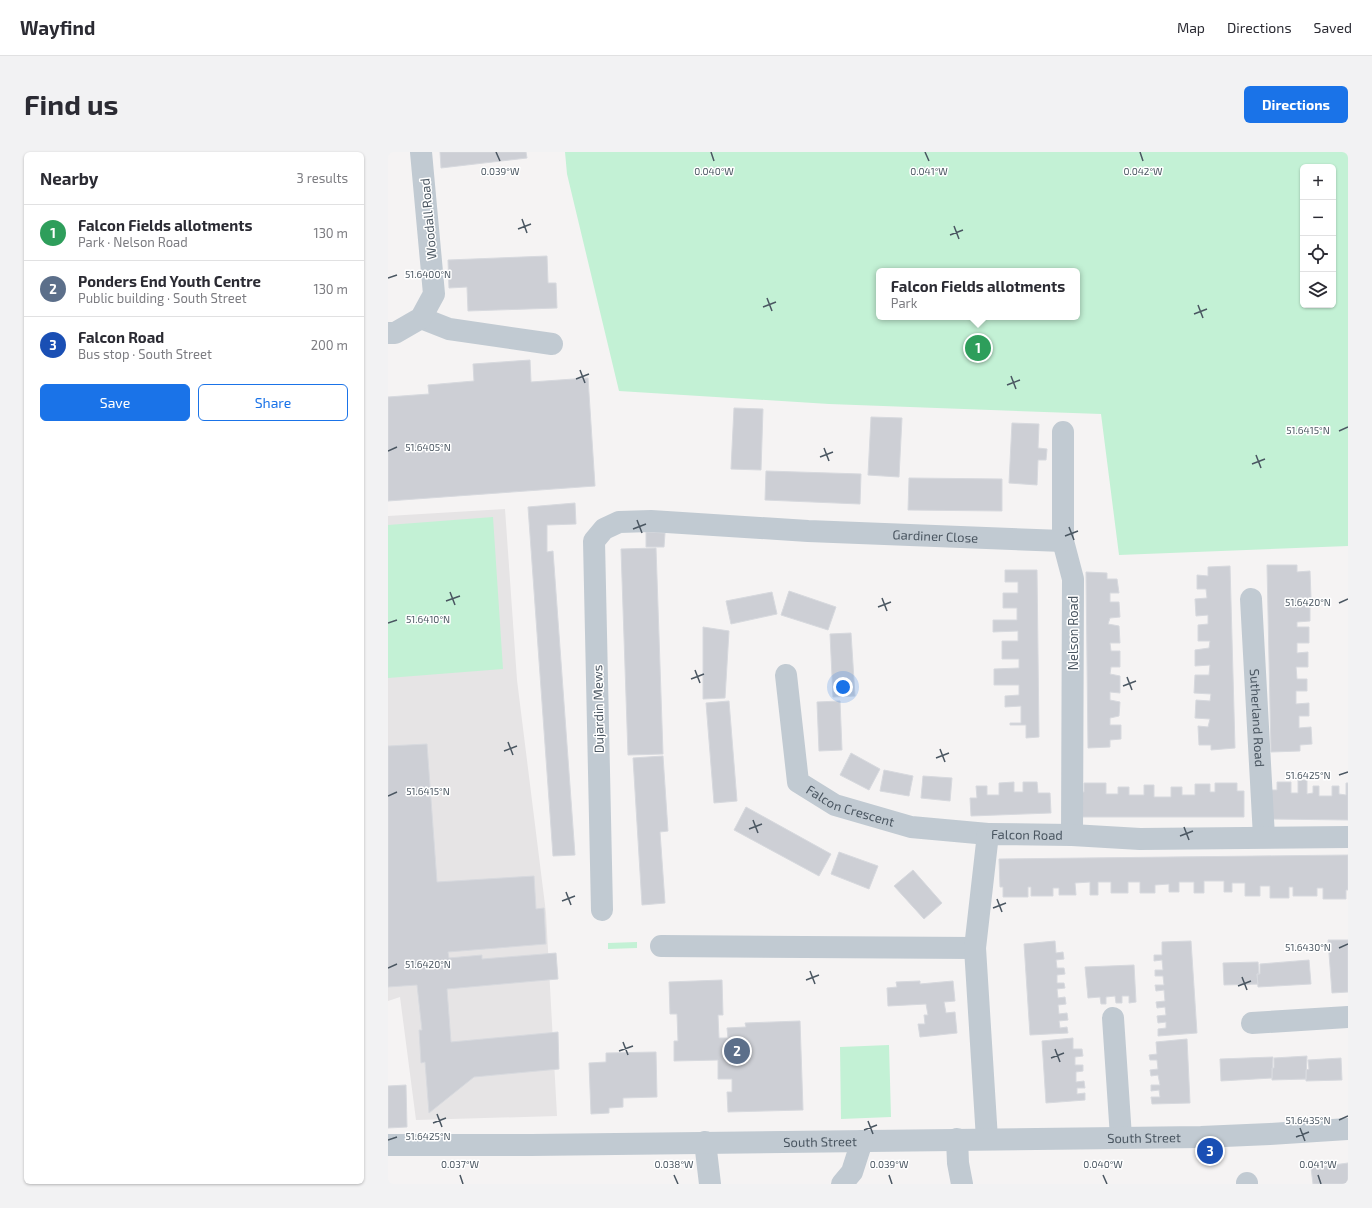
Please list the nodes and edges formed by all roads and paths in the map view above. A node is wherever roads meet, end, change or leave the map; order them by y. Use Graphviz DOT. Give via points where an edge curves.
graph roads {
  1 [pos="421,152"];
  2 [pos="421,318"];
  3 [pos="388,333"];
  4 [pos="552,344"];
  5 [pos="1063,432"];
  6 [pos="619,522"];
  7 [pos="1063,541"];
  8 [pos="1251,599"];
  9 [pos="786,675"];
  10 [pos="988,834"];
  11 [pos="1072,836"];
  12 [pos="1264,837"];
  13 [pos="1348,837"];
  14 [pos="602,910"];
  15 [pos="661,946"];
  16 [pos="974,948"];
  17 [pos="1348,1017"];
  18 [pos="1264,1018"];
  19 [pos="1109,1030"];
  20 [pos="1348,1129"];
  21 [pos="1121,1137"];
  22 [pos="957,1139"];
  23 [pos="987,1139"];
  24 [pos="862,1141"];
  25 [pos="705,1142"];
  26 [pos="388,1145"];
  27 [pos="710,1184"];
  28 [pos="842,1184"];
  29 [pos="962,1184"];
  1 -- 2 [label="street, Woodall Road" via="434,294"];
  2 -- 3 [label="street" via="395,333"];
  2 -- 4 [label="street" via="449,329"];
  5 -- 7 [label="street, Nelson Road"];
  6 -- 7 [label="street, Gardiner Close" via="678,522 808,531"];
  6 -- 14 [label="street, Dujardin Mews" via="604,529 594,541"];
  7 -- 11 [label="street, Nelson Road" via="1073,579"];
  8 -- 12 [label="street, Sutherland Road"];
  9 -- 10 [label="street, Falcon Crescent" via="798,782 835,805 911,827"];
  10 -- 11 [label="street, Falcon Road"];
  10 -- 16 [label="street, Falcon Road"];
  11 -- 12 [label="street, Falcon Road" via="1140,839"];
  12 -- 13 [label="street, Falcon Road"];
  15 -- 16 [label="street"];
  16 -- 23 [label="street, Falcon Road"];
  17 -- 18 [label="street"];
  19 -- 21 [label="street"];
  20 -- 21 [label="street, South Street" via="1218,1137"];
  21 -- 23 [label="street, South Street"];
  22 -- 23 [label="street, South Street"];
  22 -- 24 [label="street, South Street"];
  22 -- 29 [label="street"];
  24 -- 25 [label="street, South Street"];
  24 -- 28 [label="street" via="852,1172"];
  25 -- 26 [label="street, South Street"];
  25 -- 27 [label="street"];
}
